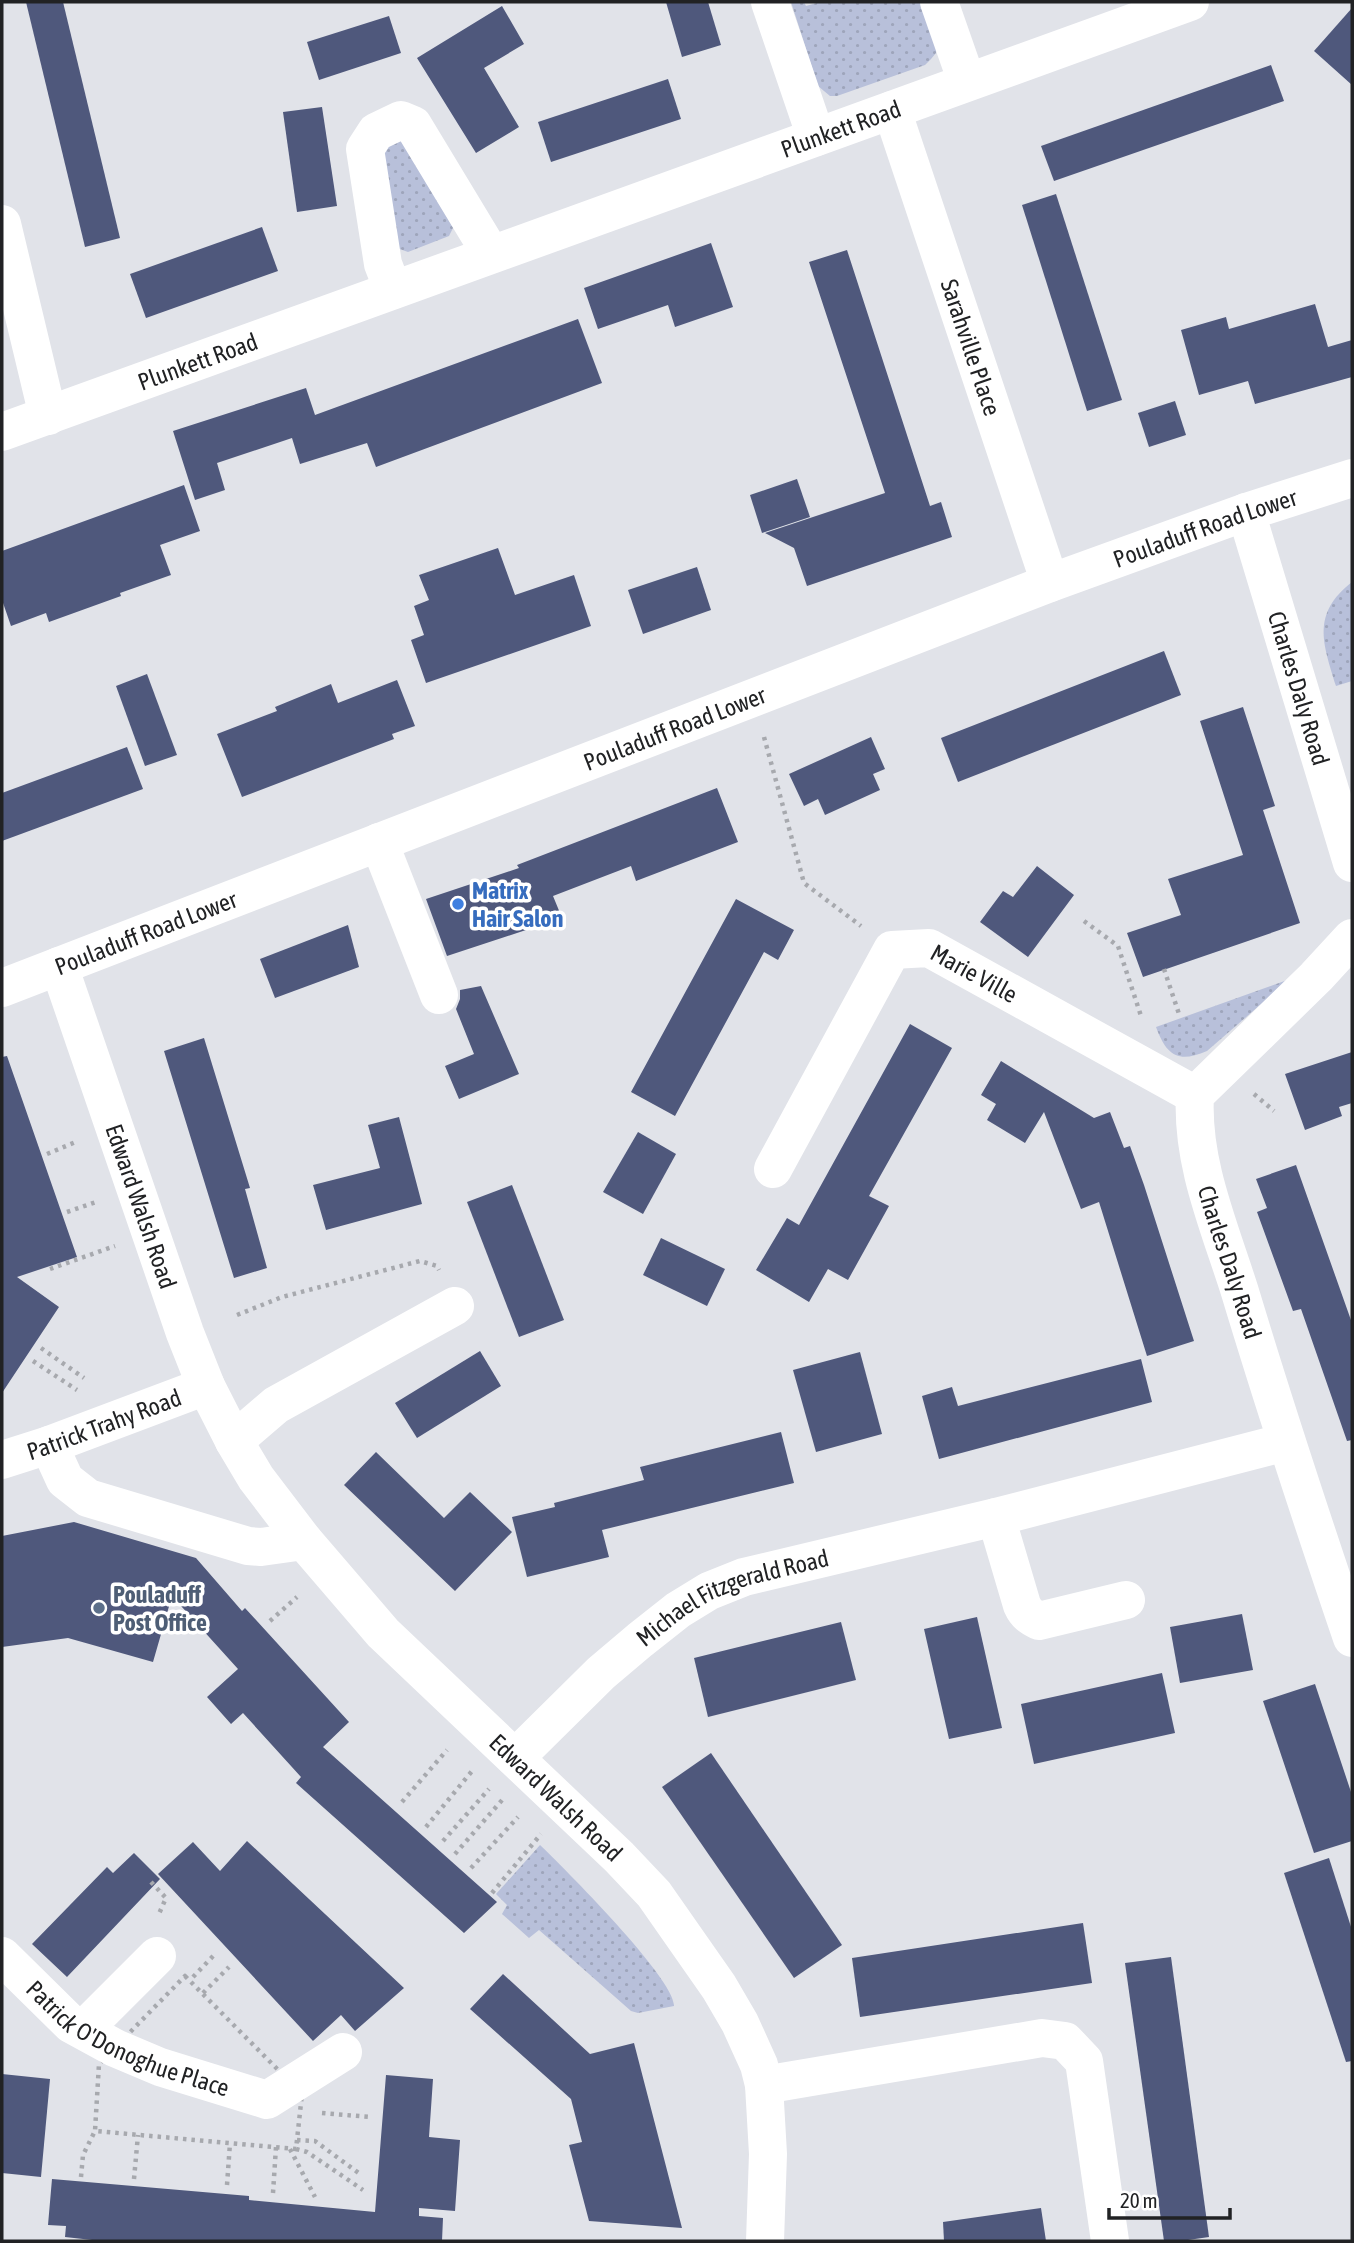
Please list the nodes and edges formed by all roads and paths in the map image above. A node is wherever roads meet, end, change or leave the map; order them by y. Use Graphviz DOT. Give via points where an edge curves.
graph roads {
  1 [pos="771,2"];
  2 [pos="939,2"];
  3 [pos="1190,2"];
  4 [pos="967,82"];
  5 [pos="892,110"];
  6 [pos="816,137"];
  7 [pos="2,224"];
  8 [pos="491,254"];
  9 [pos="393,290"];
  10 [pos="48,416"];
  11 [pos="2,432"];
  12 [pos="1352,478"];
  13 [pos="1246,512"];
  14 [pos="1050,583"];
  15 [pos="754,699"];
  16 [pos="379,842"];
  17 [pos="1352,863"];
  18 [pos="1084,921"];
  19 [pos="1352,938"];
  20 [pos="892,950"];
  21 [pos="59,966"];
  22 [pos="1164,969"];
  23 [pos="2,988"];
  24 [pos="439,995"];
  25 [pos="1179,1014"];
  26 [pos="1144,1027"];
  27 [pos="1249,1090"];
  28 [pos="1195,1095"];
  29 [pos="1274,1111"];
  30 [pos="80,1140"];
  31 [pos="47,1154"];
  32 [pos="773,1169"];
  33 [pos="102,1200"];
  34 [pos="67,1212"];
  35 [pos="117,1245"];
  36 [pos="50,1269"];
  37 [pos="455,1306"];
  38 [pos="41,1348"];
  39 [pos="33,1361"];
  40 [pos="84,1378"];
  41 [pos="206,1385"];
  42 [pos="77,1390"];
  43 [pos="234,1441"];
  44 [pos="1286,1442"];
  45 [pos="49,1445"];
  46 [pos="2,1461"];
  47 [pos="996,1517"];
  48 [pos="304,1541"];
  49 [pos="297,1597"];
  50 [pos="1126,1600"];
  51 [pos="270,1621"];
  52 [pos="1352,1638"];
  53 [pos="448,1749"];
  54 [pos="515,1758"];
  55 [pos="472,1771"];
  56 [pos="490,1787"];
  57 [pos="503,1799"];
  58 [pos="402,1802"];
  59 [pos="520,1815"];
  60 [pos="425,1827"];
  61 [pos="541,1834"];
  62 [pos="443,1840"];
  63 [pos="455,1854"];
  64 [pos="471,1868"];
  65 [pos="151,1882"];
  66 [pos="492,1893"];
  67 [pos="156,1939"];
  68 [pos="216,1953"];
  69 [pos="2,1956"];
  70 [pos="229,1967"];
  71 [pos="190,1980"];
  72 [pos="203,1993"];
  73 [pos="83,2031"];
  74 [pos="343,2052"];
  75 [pos="764,2085"];
  76 [pos="314,2113"];
  77 [pos="370,2116"];
  78 [pos="95,2132"];
  79 [pos="138,2135"];
  80 [pos="297,2140"];
  81 [pos="230,2143"];
  82 [pos="275,2147"];
  83 [pos="360,2174"];
  84 [pos="81,2177"];
  85 [pos="134,2179"];
  86 [pos="227,2185"];
  87 [pos="363,2190"];
  88 [pos="273,2193"];
  89 [pos="315,2197"];
  90 [pos="765,2241"];
  91 [pos="1110,2241"];
  1 -- 6 [label="street"];
  2 -- 4 [label="street"];
  3 -- 4 [label="street, Plunkett Road"];
  4 -- 5 [label="street, Plunkett Road"];
  5 -- 6 [label="street, Plunkett Road"];
  5 -- 14 [label="street, Sarahville Place"];
  6 -- 8 [label="street, Plunkett Road"];
  7 -- 10 [label="street"];
  8 -- 9 [label="street, Plunkett Road"];
  8 -- 9 [label="street" via="413,125 401,120 376,132 365,149 383,264"];
  9 -- 10 [label="street, Plunkett Road"];
  10 -- 11 [label="street, Plunkett Road"];
  12 -- 13 [label="street, Pouladuff Road Lower"];
  13 -- 14 [label="street, Pouladuff Road Lower"];
  13 -- 17 [label="street, Charles Daly Road"];
  14 -- 15 [label="street, Pouladuff Road Lower"];
  15 -- 16 [label="street, Pouladuff Road Lower"];
  15 -- 20 [label="path" via="804,883"];
  16 -- 21 [label="street, Pouladuff Road Lower"];
  16 -- 24 [label="street"];
  18 -- 26 [label="path" via="1118,946"];
  19 -- 28 [label="street"];
  20 -- 28 [label="street, Marie Ville" via="929,948"];
  20 -- 32 [label="street, Marie Ville"];
  21 -- 23 [label="street, Pouladuff Road Lower"];
  21 -- 41 [label="street, Edward Walsh Road"];
  22 -- 25 [label="path"];
  27 -- 29 [label="path"];
  28 -- 44 [label="street, Charles Daly Road" via="1194,1121 1206,1186"];
  30 -- 31 [label="path"];
  33 -- 34 [label="path"];
  35 -- 36 [label="path"];
  37 -- 43 [label="street" via="276,1405"];
  38 -- 40 [label="path"];
  39 -- 42 [label="path"];
  41 -- 43 [label="street, Edward Walsh Road"];
  41 -- 45 [label="street, Patrick Trahy Road"];
  43 -- 48 [label="street, Edward Walsh Road"];
  44 -- 47 [label="street, Michael Fitzgerald Road"];
  44 -- 52 [label="street, Charles Daly Road"];
  45 -- 46 [label="street, Patrick Trahy Road"];
  45 -- 48 [label="street" via="65,1479 88,1498 248,1546"];
  47 -- 50 [label="street" via="1022,1605 1032,1617 1039,1621"];
  47 -- 54 [label="street, Michael Fitzgerald Road" via="744,1577 709,1591 678,1610 601,1673"];
  48 -- 54 [label="street, Edward Walsh Road" via="383,1633"];
  49 -- 51 [label="path"];
  53 -- 58 [label="path"];
  54 -- 75 [label="street, Edward Walsh Road" via="654,1894 719,1987 751,2045"];
  55 -- 60 [label="path"];
  56 -- 62 [label="path"];
  57 -- 63 [label="path"];
  59 -- 64 [label="path"];
  61 -- 66 [label="path"];
  65 -- 67 [label="path" via="166,1898"];
  67 -- 73 [label="street"];
  68 -- 71 [label="path"];
  69 -- 73 [label="street, Patrick O'Donoghue Place"];
  70 -- 72 [label="path"];
  73 -- 74 [label="street, Patrick O'Donoghue Place" via="160,2067 267,2100"];
  75 -- 90 [label="street, Edward Walsh Road" via="768,2154"];
  75 -- 91 [label="street" via="1042,2038 1066,2041 1084,2062"];
  76 -- 77 [label="path"];
  78 -- 84 [label="path" via="83,2155"];
  79 -- 85 [label="path"];
  80 -- 83 [label="path" via="315,2141"];
  81 -- 86 [label="path"];
  82 -- 88 [label="path"];
  87 -- 89 [label="path" via="307,2152 293,2149"];
}
